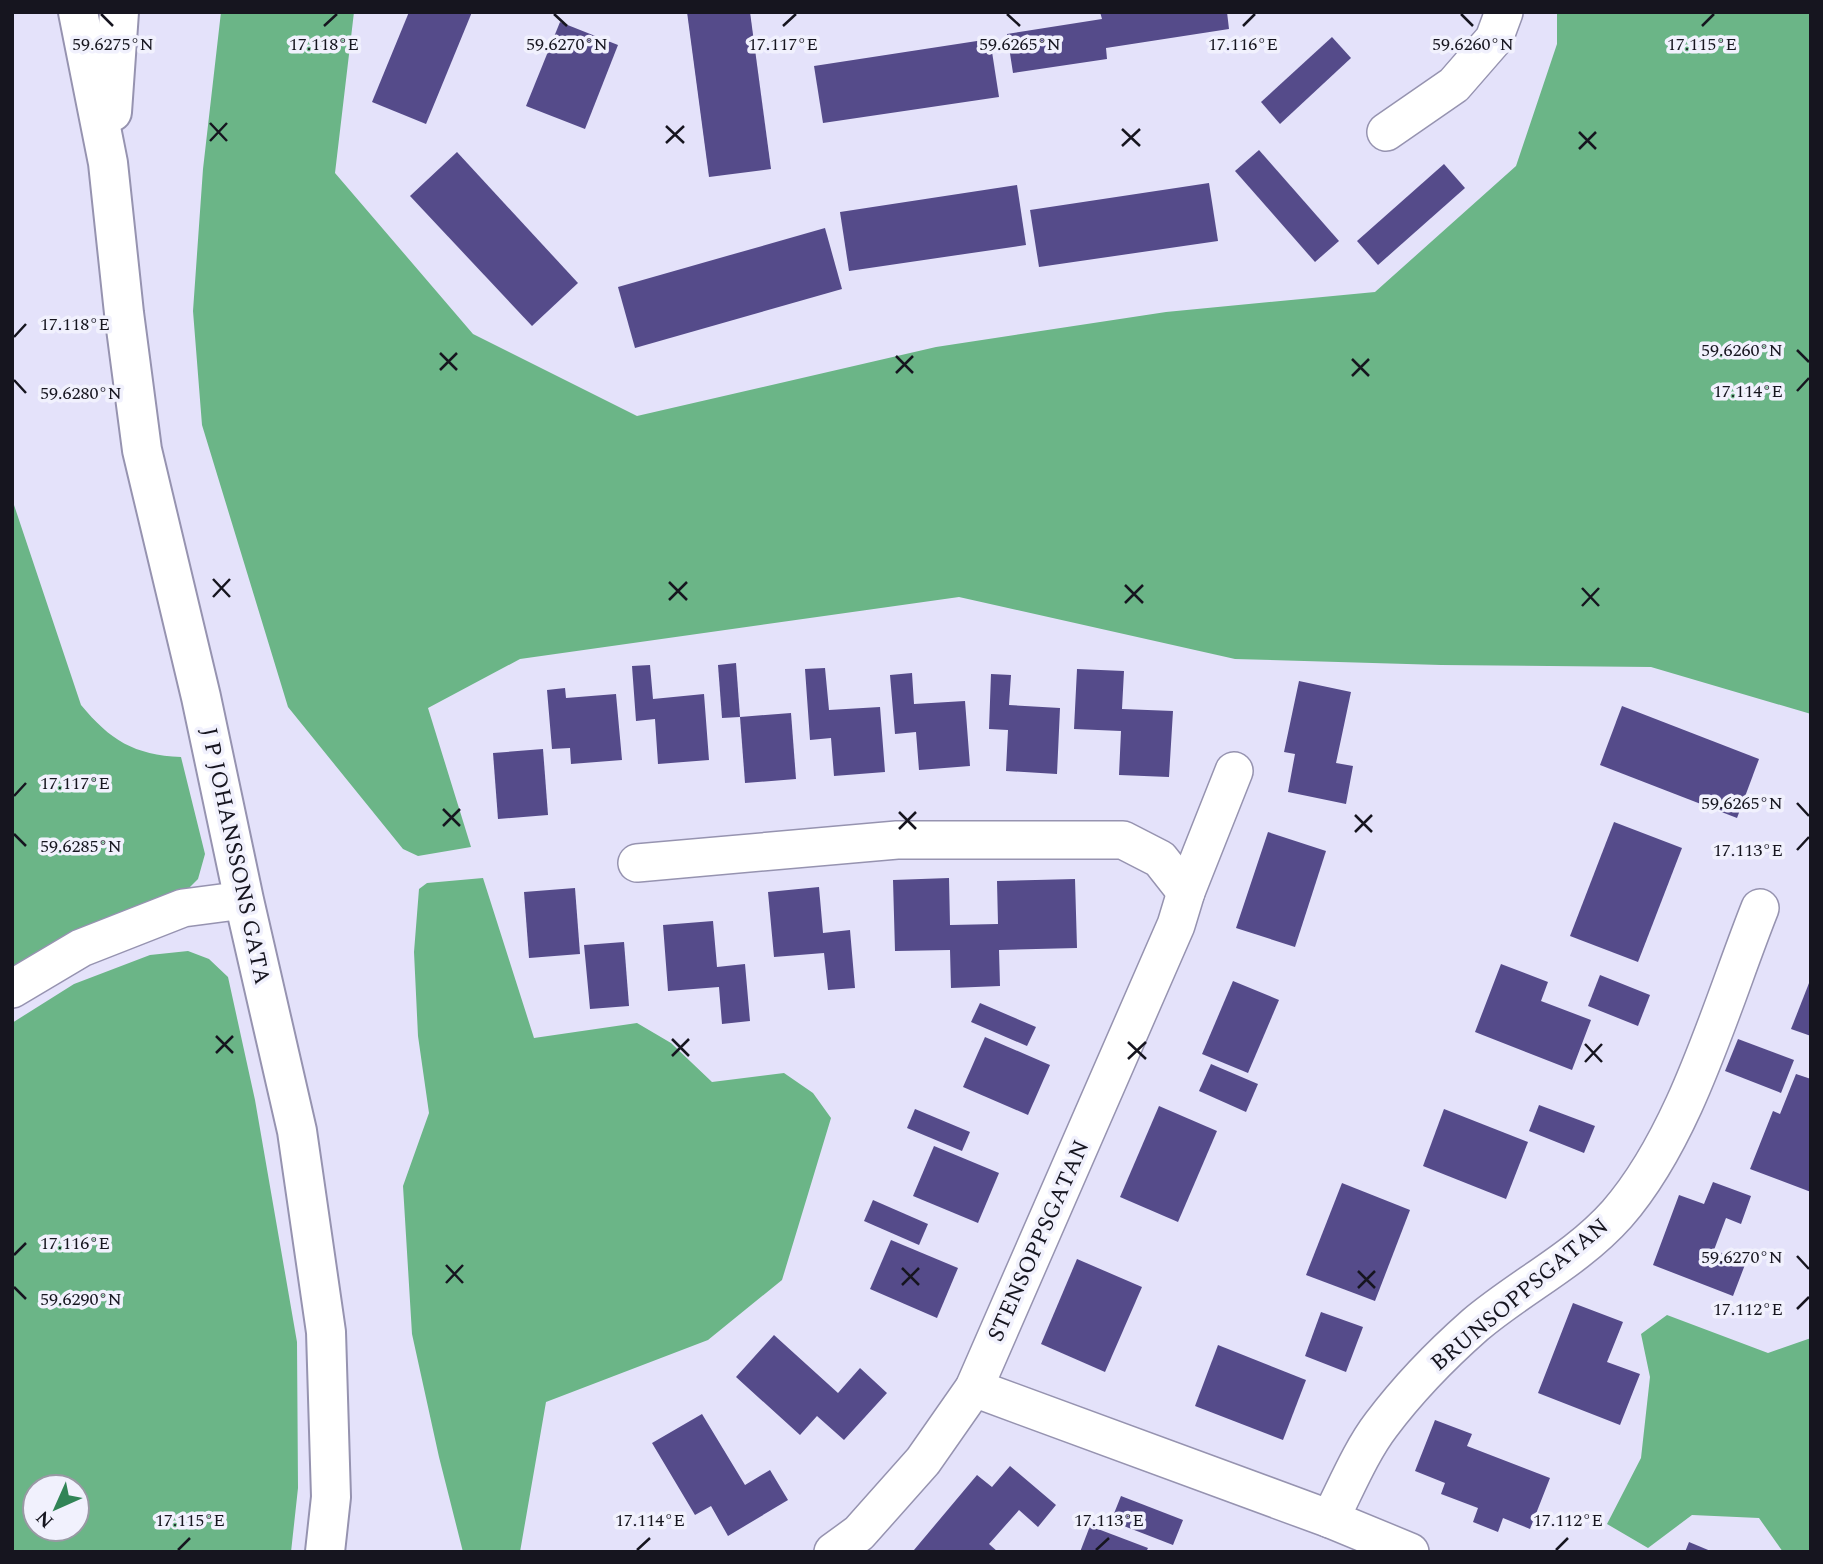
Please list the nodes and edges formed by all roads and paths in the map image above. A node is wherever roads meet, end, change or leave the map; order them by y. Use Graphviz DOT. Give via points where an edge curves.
graph roads {
  1 [pos="78,12"];
  2 [pos="119,12"];
  3 [pos="1504,12"];
  4 [pos="1386,132"];
  5 [pos="108,163"];
  6 [pos="1234,771"];
  7 [pos="636,863"];
  8 [pos="1186,892"];
  9 [pos="244,900"];
  10 [pos="1760,908"];
  11 [pos="12,989"];
  12 [pos="974,1388"];
  13 [pos="1330,1519"];
  14 [pos="325,1552"];
  15 [pos="832,1552"];
  16 [pos="1410,1552"];
  1 -- 5 [label="street"];
  2 -- 5 [label="street"];
  3 -- 4 [label="street" via="1494,39 1454,85"];
  5 -- 9 [label="street, J P JOHANSSONS GATA" via="142,450"];
  6 -- 8 [label="street, STENSOPPSGATAN"];
  7 -- 8 [label="street" via="897,840 1123,840 1160,859"];
  8 -- 12 [label="street, STENSOPPSGATAN" via="1176,925"];
  9 -- 11 [label="street" via="183,908 81,948"];
  9 -- 14 [label="street, J P JOHANSSONS GATA" via="297,1131 326,1332 331,1497"];
  10 -- 13 [label="street, BRUNSOPPSGATAN" via="1662,1152 1617,1214 1576,1254 1477,1324 1422,1376 1379,1427"];
  12 -- 13 [label="street"];
  12 -- 15 [label="street, STENSOPPSGATAN" via="923,1461 859,1533"];
  13 -- 16 [label="street"];
}
